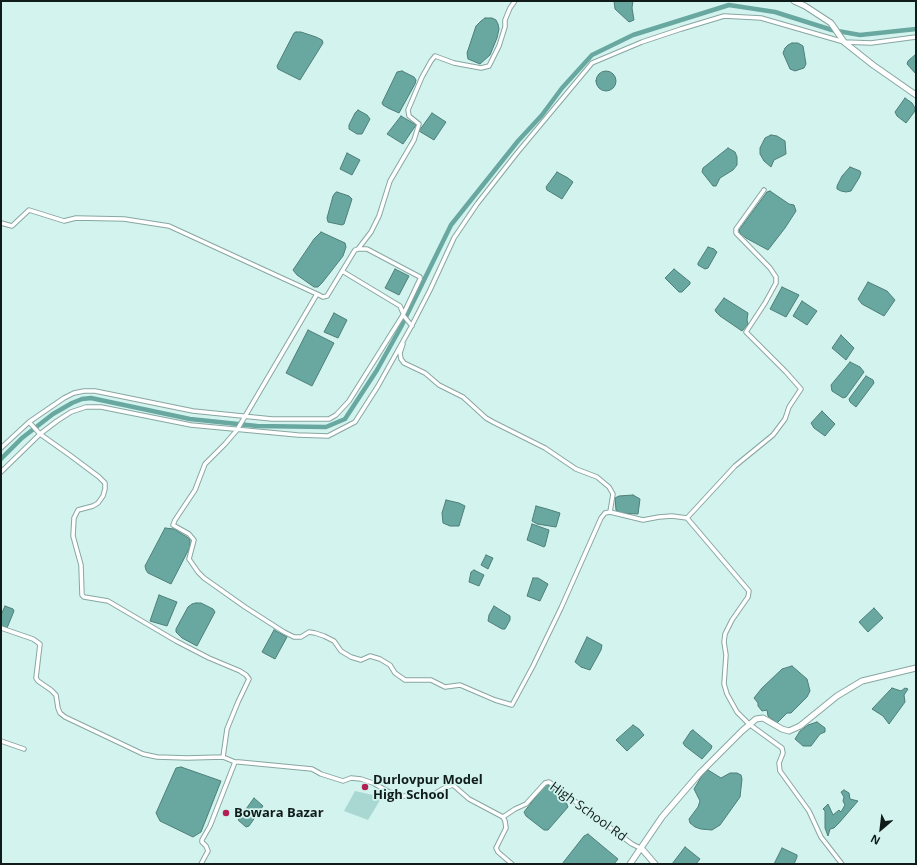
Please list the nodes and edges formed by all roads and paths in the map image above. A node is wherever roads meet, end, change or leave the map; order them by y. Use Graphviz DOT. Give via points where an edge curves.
graph roads {
  1 [pos="515,1"];
  2 [pos="794,1"];
  3 [pos="916,37"];
  4 [pos="844,42"];
  5 [pos="916,95"];
  6 [pos="764,190"];
  7 [pos="1,224"];
  8 [pos="358,249"];
  9 [pos="342,270"];
  10 [pos="317,294"];
  11 [pos="403,314"];
  12 [pos="412,324"];
  13 [pos="245,416"];
  14 [pos="29,422"];
  15 [pos="237,430"];
  16 [pos="40,434"];
  17 [pos="1,448"];
  18 [pos="1,472"];
  19 [pos="610,512"];
  20 [pos="687,518"];
  21 [pos="1,628"];
  22 [pos="916,668"];
  23 [pos="749,724"];
  24 [pos="1,741"];
  25 [pos="24,749"];
  26 [pos="223,757"];
  27 [pos="235,762"];
  28 [pos="503,817"];
  29 [pos="642,849"];
  30 [pos="201,864"];
  31 [pos="512,864"];
  32 [pos="630,864"];
  33 [pos="656,864"];
  34 [pos="842,864"];
  1 -- 8 [label="street" via="505,20 499,46 489,66 481,68 454,63 435,56 431,61 408,110 409,116 419,124 414,140 390,181 371,232"];
  2 -- 4 [label="street" via="831,23"];
  3 -- 4 [label="street" via="872,43"];
  4 -- 5 [label="street"];
  4 -- 12 [label="street" via="761,18 724,16 642,42 592,63 477,204 454,238"];
  6 -- 20 [label="street" via="736,229 736,233 770,268 776,283 746,332 801,389 773,435 735,466"];
  7 -- 10 [label="street" via="12,226 29,210 64,220 124,219 170,226"];
  8 -- 9 [label="street"];
  8 -- 11 [label="street" via="367,249 420,277"];
  9 -- 10 [label="street" via="327,296"];
  9 -- 11 [label="street" via="400,306"];
  10 -- 13 [label="street"];
  11 -- 12 [label="street"];
  11 -- 13 [label="street" via="349,400 336,415 329,419 272,420"];
  12 -- 15 [label="street" via="355,422 328,436"];
  12 -- 19 [label="street" via="400,353 404,362 463,397 493,422 545,448 576,469 597,477 613,494"];
  13 -- 14 [label="street" via="192,410 95,391 74,393"];
  13 -- 15 [label="street"];
  14 -- 16 [label="street"];
  14 -- 17 [label="street"];
  15 -- 16 [label="street" via="191,425 86,406 64,416"];
  15 -- 19 [label="street" via="205,464 195,490 174,523 194,540 189,559 198,572 245,607 294,637 315,633 334,642 351,657 361,660 370,656 380,659 406,680 431,680 445,687 460,685 511,706 561,608 601,518"];
  16 -- 18 [label="street"];
  16 -- 26 [label="street" via="104,483 103,496 98,503 78,510 74,518 74,536 81,565 82,595 108,601 176,641 240,671 249,679 228,729"];
  19 -- 20 [label="street" via="643,520 672,516"];
  20 -- 23 [label="street" via="748,590 748,597 726,634 724,676 725,688 732,705"];
  21 -- 26 [label="street" via="40,644 36,678 56,695 60,713 65,717 143,754 156,757"];
  22 -- 23 [label="street" via="862,681 837,696 800,726 788,731 763,718"];
  23 -- 29 [label="street" via="700,773 662,817"];
  23 -- 34 [label="street" via="782,748 780,771 809,811 821,837"];
  24 -- 25 [label="street"];
  26 -- 27 [label="street"];
  27 -- 28 [label="street" via="312,769 343,780 361,779 402,796 434,794 453,786 469,799"];
  27 -- 30 [label="street" via="202,840 208,851"];
  28 -- 29 [label="street, High School Rd" via="526,804 546,782"];
  28 -- 31 [label="street" via="506,828 496,848"];
  29 -- 32 [label="street"];
  29 -- 33 [label="street"];
}
